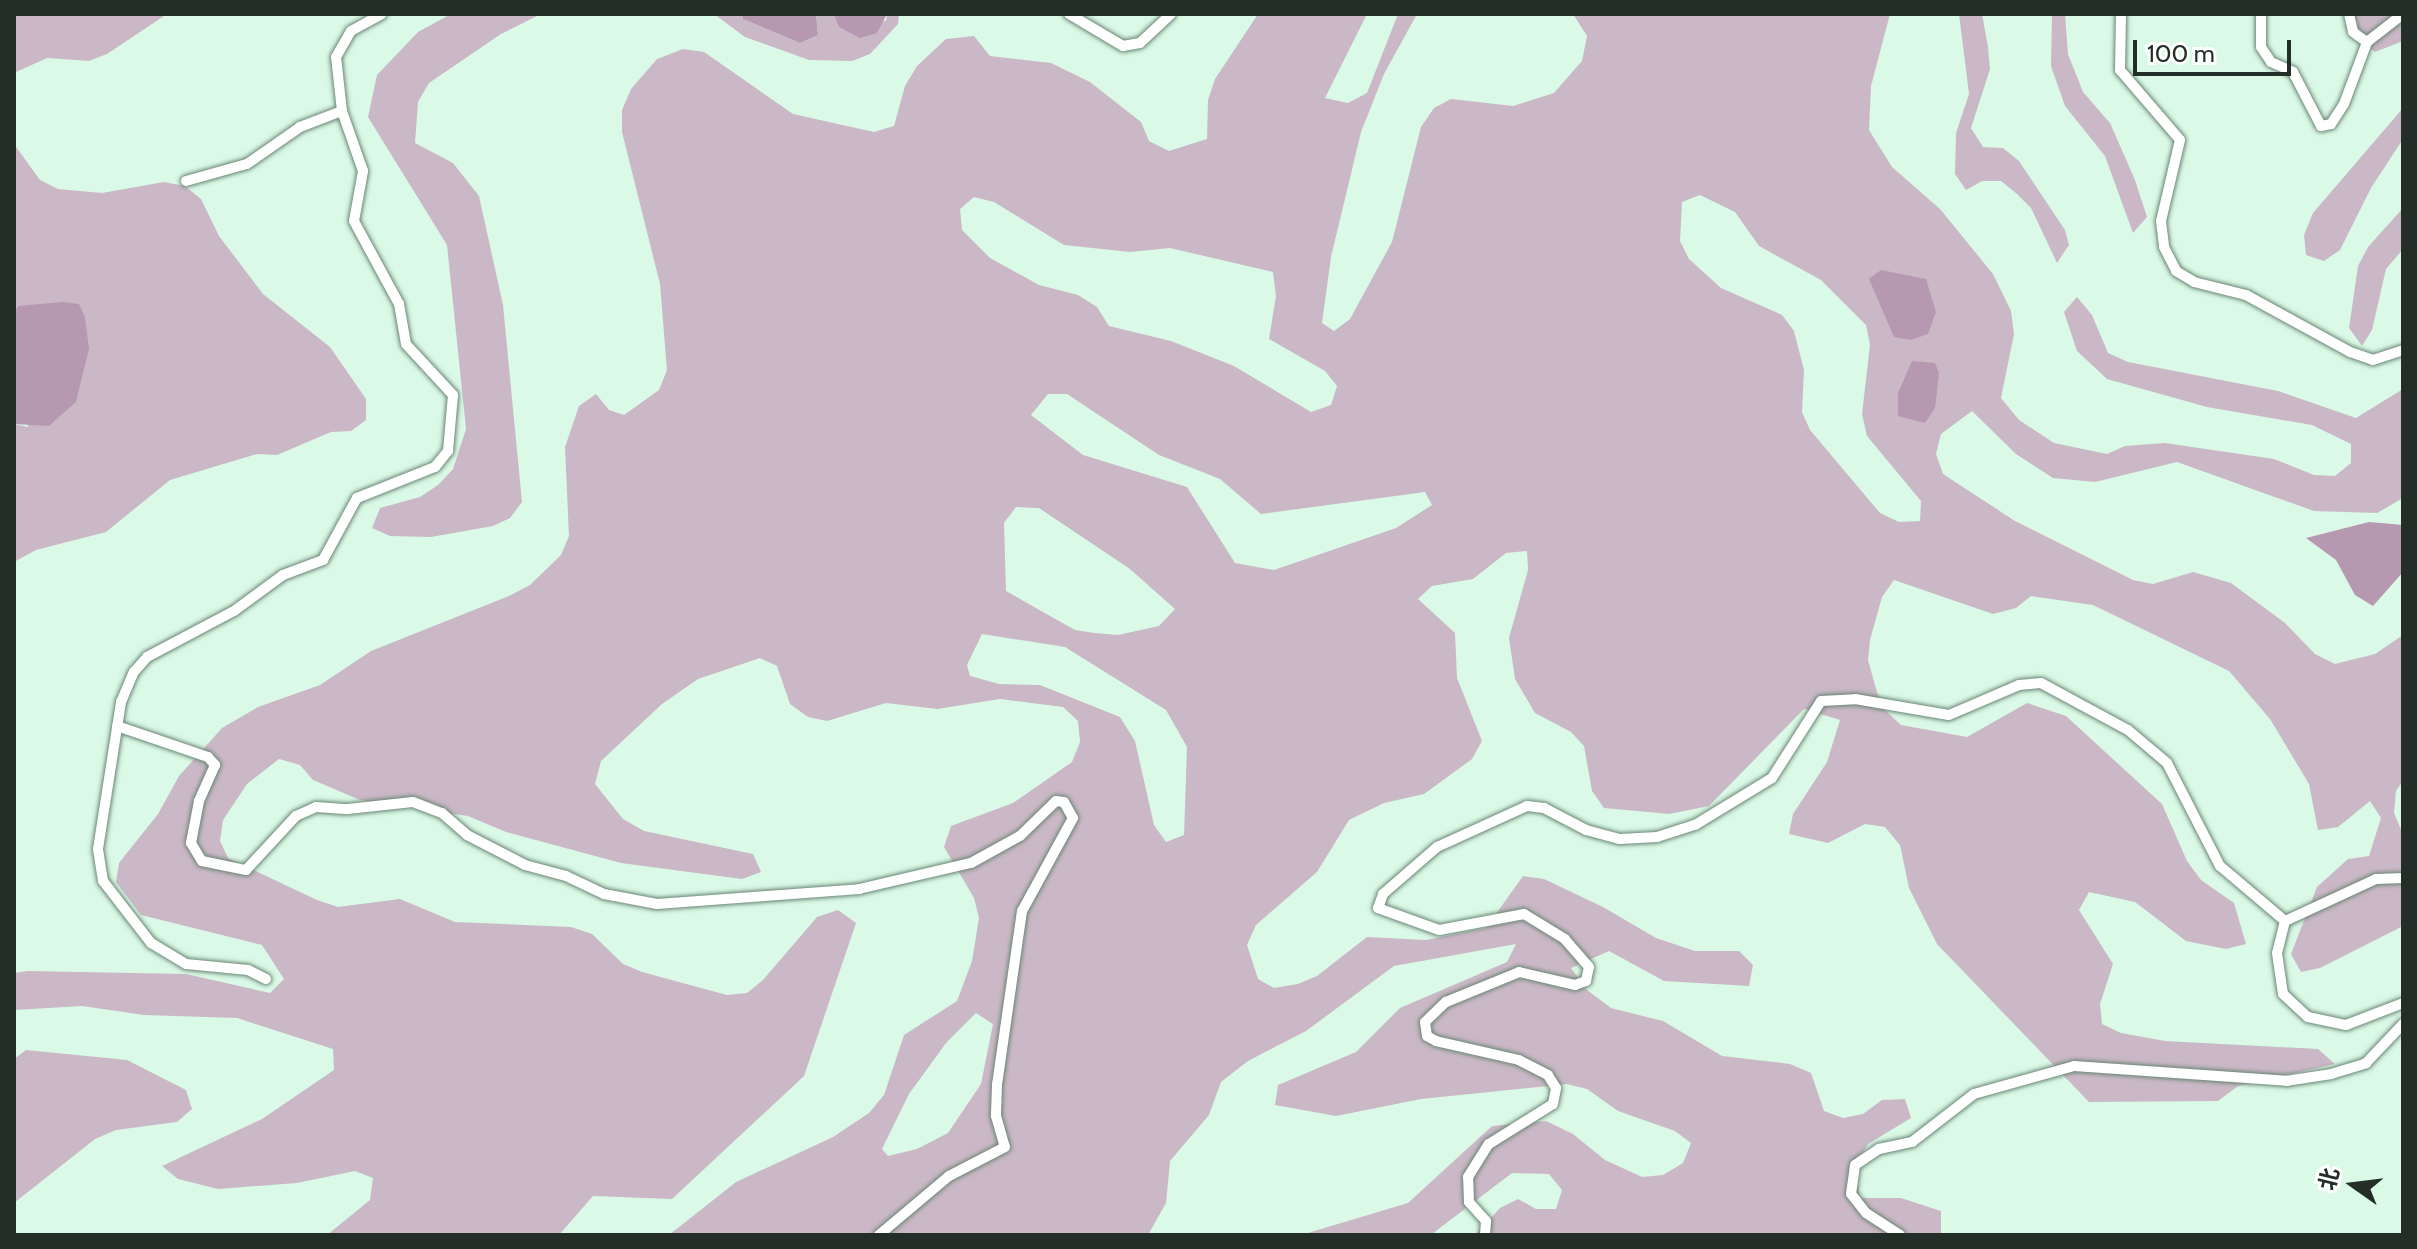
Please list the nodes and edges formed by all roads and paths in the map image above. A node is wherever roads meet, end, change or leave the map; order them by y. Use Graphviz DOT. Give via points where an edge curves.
graph roads {
  1 [pos="382,14"];
  2 [pos="1069,14"];
  3 [pos="1171,14"];
  4 [pos="2121,14"];
  5 [pos="2261,14"];
  6 [pos="2349,14"];
  7 [pos="2403,14"];
  8 [pos="2367,42"];
  9 [pos="342,111"];
  10 [pos="186,181"];
  11 [pos="2403,350"];
  12 [pos="117,726"];
  13 [pos="2403,878"];
  14 [pos="2285,921"];
  15 [pos="266,979"];
  16 [pos="2403,1003"];
  17 [pos="2403,1024"];
  18 [pos="879,1235"];
  19 [pos="1485,1235"];
  20 [pos="1900,1235"];
  1 -- 9 [label="street" via="351,31 338,48"];
  2 -- 3 [label="street" via="1123,46 1140,43"];
  4 -- 11 [label="street" via="2120,70 2180,140 2161,221 2164,247 2176,271 2194,282 2246,295 2350,352 2373,360"];
  5 -- 8 [label="street" via="2261,47 2271,62 2293,72 2321,126 2331,124 2344,104"];
  6 -- 8 [label="street" via="2353,32"];
  7 -- 8 [label="street"];
  9 -- 10 [label="street" via="290,133 247,164"];
  9 -- 12 [label="street" via="363,171 354,221 399,304 406,344 453,395 448,451 435,467 357,498 323,560 283,575 234,611 147,657 134,672"];
  12 -- 15 [label="street" via="98,849 108,890 151,943 168,954 195,966 248,970"];
  12 -- 18 [label="street" via="208,757 215,765 199,801 191,843 202,861 246,870 270,850 296,816 316,807 413,802 442,813 467,835 525,865 604,894 657,904 859,889 971,863 1020,836 1056,801 1064,802 1073,818 1050,852 1019,925 997,1085 996,1116 1005,1147 949,1176"];
  13 -- 14 [label="street" via="2376,879"];
  14 -- 16 [label="street" via="2277,953 2283,994 2308,1017 2346,1025"];
  14 -- 19 [label="street" via="2220,866 2167,763 2128,730 2041,683 2019,685 1949,715 1855,699 1821,701 1772,778 1695,825 1657,837 1620,839 1527,806 1437,847 1383,894 1378,908 1439,930 1524,914 1565,939 1589,967 1586,981 1575,985 1519,972 1446,1002 1425,1022 1427,1036 1436,1041 1519,1060 1548,1075 1556,1088 1553,1104 1489,1144 1468,1177 1469,1202 1486,1221"];
  17 -- 20 [label="street" via="2366,1063 2331,1074 2286,1081 2074,1066 1974,1094 1912,1142 1879,1149 1855,1165 1851,1194 1866,1213"];
}
